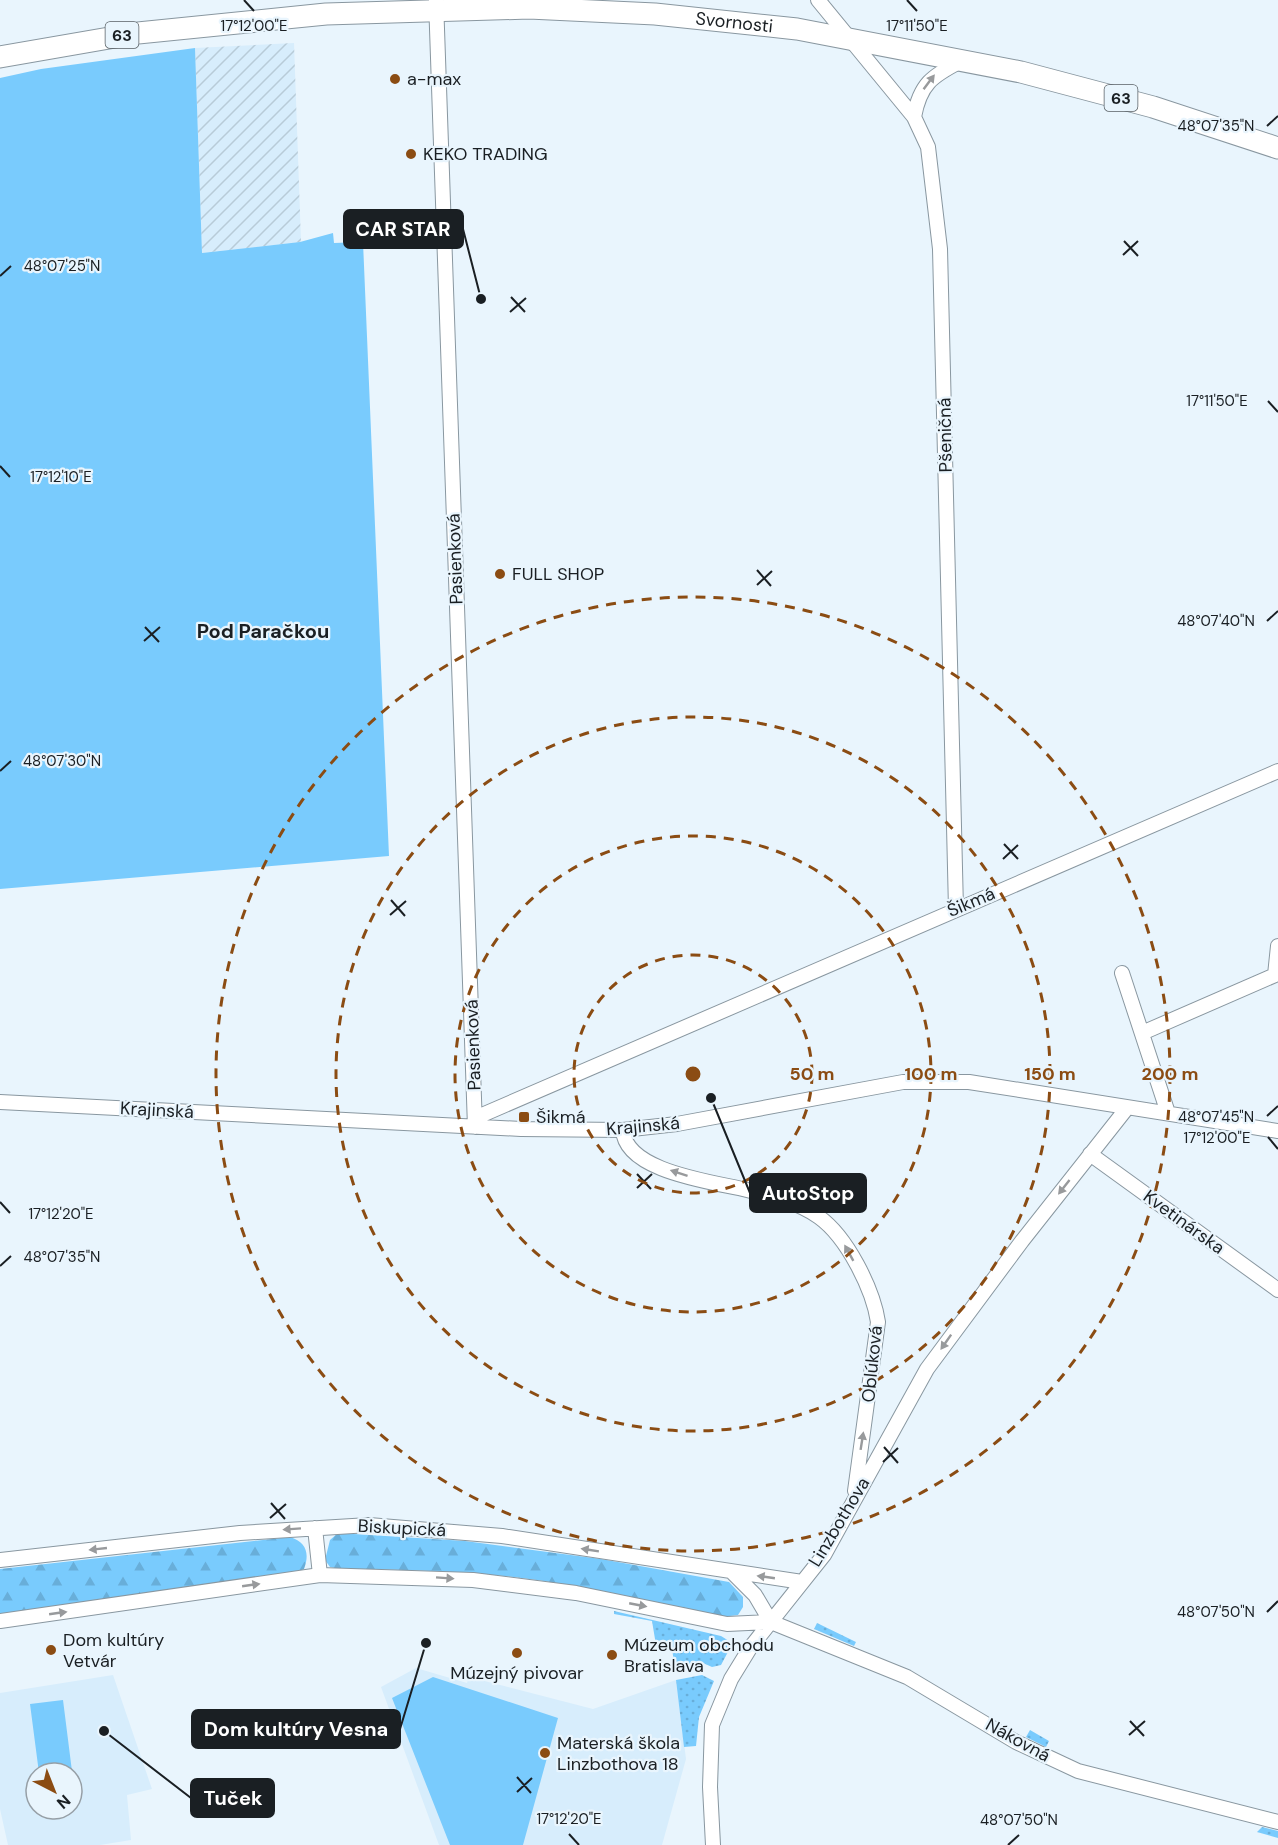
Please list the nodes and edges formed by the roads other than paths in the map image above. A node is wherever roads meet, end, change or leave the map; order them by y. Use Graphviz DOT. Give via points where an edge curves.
graph roads {
  1 [pos="818,0"];
  2 [pos="436,5"];
  3 [pos="849,39"];
  4 [pos="0,57"];
  5 [pos="961,61"];
  6 [pos="914,117"];
  7 [pos="1278,148"];
  8 [pos="1278,771"];
  9 [pos="956,909"];
  10 [pos="1278,946"];
  11 [pos="1122,974"];
  12 [pos="1142,1033"];
  13 [pos="0,1102"];
  14 [pos="1127,1108"];
  15 [pos="1168,1113"];
  16 [pos="475,1122"];
  17 [pos="623,1130"];
  18 [pos="1278,1131"];
  19 [pos="1090,1154"];
  20 [pos="1278,1290"];
  21 [pos="854,1499"];
  22 [pos="315,1528"];
  23 [pos="0,1560"];
  24 [pos="731,1571"];
  25 [pos="320,1575"];
  26 [pos="802,1582"];
  27 [pos="0,1621"];
  28 [pos="771,1622"];
  29 [pos="1278,1822"];
  30 [pos="713,1845"];
  1 -- 3 [label="street, Pšeničná"];
  2 -- 3 [label="main road, Svornosti / 63" via="645,13 796,29"];
  2 -- 4 [label="main road, Svornosti / 63" via="226,23"];
  2 -- 16 [label="street, Pasienková"];
  3 -- 5 [label="main road, Svornosti / 63"];
  3 -- 6 [label="street, Pšeničná"];
  6 -- 5 [label="street, one-way" via="918,99 933,75"];
  5 -- 7 [label="main road, Svornosti / 63" via="1117,97"];
  6 -- 9 [label="street, Pšeničná" via="928,147 940,249"];
  8 -- 9 [label="street, Šikmá"];
  9 -- 16 [label="street, Šikmá"];
  10 -- 12 [label="street" via="1275,975"];
  11 -- 12 [label="street"];
  12 -- 15 [label="street"];
  13 -- 16 [label="street, Krajinská"];
  14 -- 15 [label="street, Krajinská"];
  14 -- 17 [label="street, Krajinská" via="969,1082 903,1082 677,1125"];
  14 -- 19 [label="street, Linzbothova"];
  15 -- 18 [label="street, Krajinská"];
  16 -- 17 [label="street, Krajinská"];
  21 -- 17 [label="street, Oblúková, one-way" via="878,1322 874,1303 843,1243 820,1218 798,1206 686,1176 645,1160 630,1149"];
  19 -- 20 [label="street, Kvetinárska"];
  19 -- 21 [label="street, Linzbothova, one-way" via="927,1369"];
  21 -- 26 [label="street, Linzbothova" via="824,1555"];
  22 -- 23 [label="street, Biskupická, one-way"];
  24 -- 22 [label="street, Biskupická, one-way" via="502,1536 369,1525"];
  22 -- 25 [label="street"];
  26 -- 24 [label="street, Biskupická, one-way"];
  24 -- 28 [label="street" via="755,1595"];
  27 -- 25 [label="street, one-way"];
  25 -- 28 [label="street, one-way" via="473,1580 576,1593 727,1624"];
  26 -- 28 [label="street, Linzbothova"];
  28 -- 29 [label="street, Nákovná" via="908,1677 1016,1742 1078,1771"];
  28 -- 30 [label="street, Linzbothova" via="731,1679 712,1725"];
}
